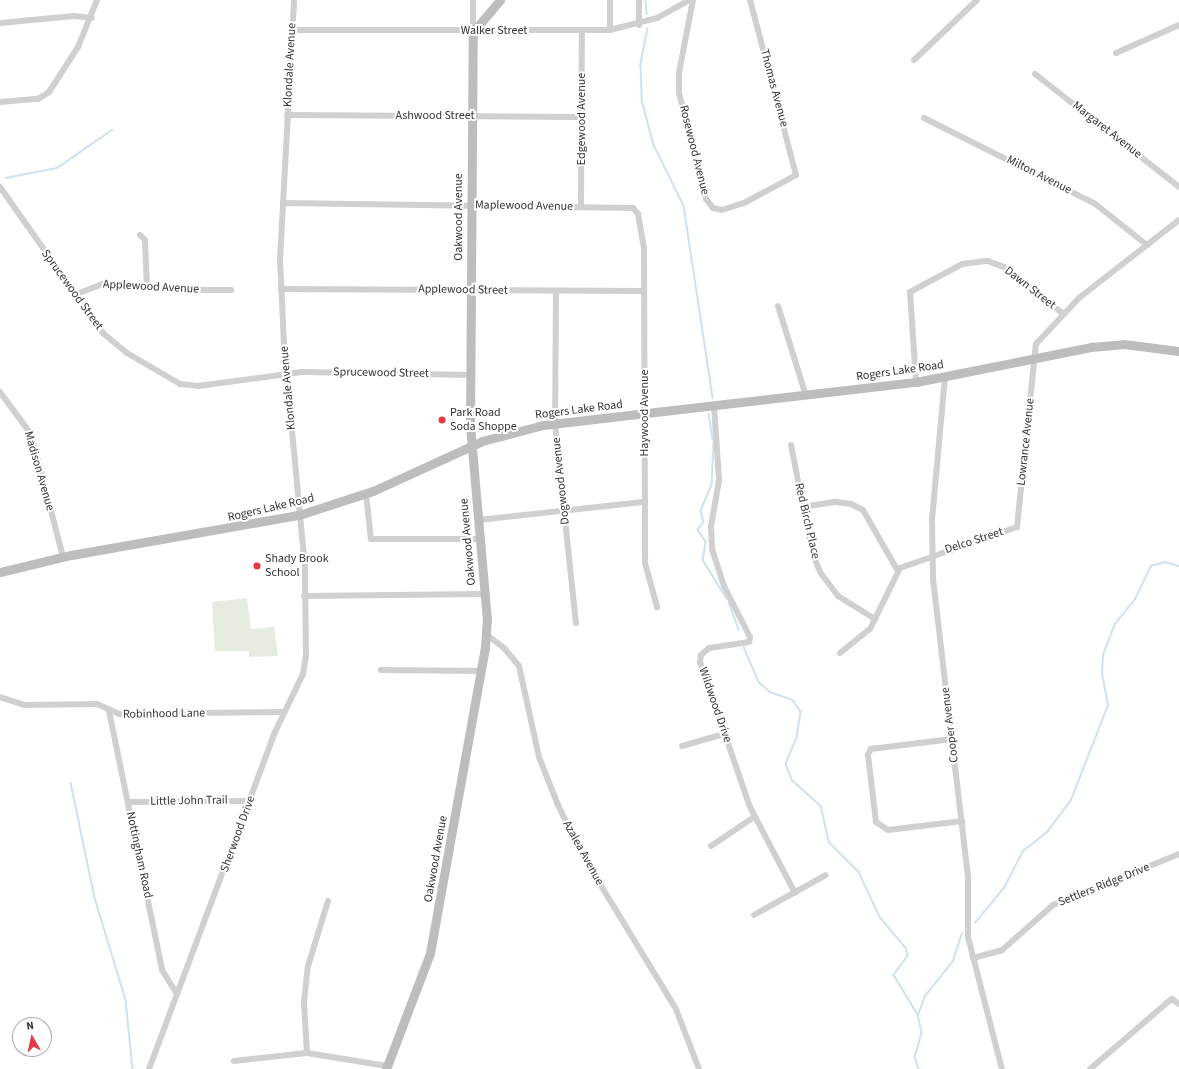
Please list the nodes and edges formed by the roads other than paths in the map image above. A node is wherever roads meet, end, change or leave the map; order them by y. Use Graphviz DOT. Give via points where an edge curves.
graph roads {
  1 [pos="97,0"];
  2 [pos="294,0"];
  3 [pos="473,0"];
  4 [pos="500,0"];
  5 [pos="610,0"];
  6 [pos="639,0"];
  7 [pos="690,0"];
  8 [pos="693,0"];
  9 [pos="750,0"];
  10 [pos="977,0"];
  11 [pos="92,18"];
  12 [pos="0,23"];
  13 [pos="639,24"];
  14 [pos="1179,25"];
  15 [pos="292,30"];
  16 [pos="610,30"];
  17 [pos="582,31"];
  18 [pos="473,32"];
  19 [pos="1116,53"];
  20 [pos="914,60"];
  21 [pos="1035,74"];
  22 [pos="0,102"];
  23 [pos="287,115"];
  24 [pos="472,116"];
  25 [pos="582,117"];
  26 [pos="924,118"];
  27 [pos="796,175"];
  28 [pos="0,187"];
  29 [pos="1179,187"];
  30 [pos="283,203"];
  31 [pos="471,205"];
  32 [pos="581,207"];
  33 [pos="640,217"];
  34 [pos="1179,220"];
  35 [pos="140,234"];
  36 [pos="1147,245"];
  37 [pos="147,287"];
  38 [pos="281,289"];
  39 [pos="231,290"];
  40 [pos="471,290"];
  41 [pos="556,290"];
  42 [pos="644,291"];
  43 [pos="74,295"];
  44 [pos="778,306"];
  45 [pos="1062,313"];
  46 [pos="1179,351"];
  47 [pos="1034,357"];
  48 [pos="287,373"];
  49 [pos="470,375"];
  50 [pos="945,377"];
  51 [pos="916,382"];
  52 [pos="0,392"];
  53 [pos="806,396"];
  54 [pos="714,406"];
  55 [pos="645,414"];
  56 [pos="554,424"];
  57 [pos="791,445"];
  58 [pos="472,446"];
  59 [pos="366,494"];
  60 [pos="645,502"];
  61 [pos="803,507"];
  62 [pos="564,511"];
  63 [pos="299,515"];
  64 [pos="478,520"];
  65 [pos="1017,527"];
  66 [pos="480,539"];
  67 [pos="931,555"];
  68 [pos="63,557"];
  69 [pos="898,571"];
  70 [pos="0,572"];
  71 [pos="484,594"];
  72 [pos="304,596"];
  73 [pos="657,608"];
  74 [pos="875,619"];
  75 [pos="576,623"];
  76 [pos="486,634"];
  77 [pos="840,652"];
  78 [pos="382,670"];
  79 [pos="482,671"];
  80 [pos="0,697"];
  81 [pos="109,711"];
  82 [pos="284,712"];
  83 [pos="724,734"];
  84 [pos="952,739"];
  85 [pos="682,746"];
  86 [pos="250,801"];
  87 [pos="128,802"];
  88 [pos="754,817"];
  89 [pos="962,821"];
  90 [pos="711,846"];
  91 [pos="1179,854"];
  92 [pos="826,875"];
  93 [pos="795,893"];
  94 [pos="328,901"];
  95 [pos="754,915"];
  96 [pos="973,958"];
  97 [pos="177,994"];
  98 [pos="1179,1004"];
  99 [pos="307,1053"];
  100 [pos="234,1061"];
  101 [pos="387,1067"];
  102 [pos="149,1069"];
  103 [pos="699,1069"];
  104 [pos="1002,1069"];
  105 [pos="1090,1069"];
  1 -- 11 [label="street"];
  2 -- 15 [label="street, Klondale Avenue"];
  3 -- 18 [label="street, Oakwood Avenue"];
  4 -- 18 [label="main road"];
  5 -- 16 [label="street"];
  6 -- 13 [label="street"];
  7 -- 13 [label="street, Walker Street"];
  8 -- 27 [label="street, Rosewood Avenue" via="679,86 709,204 722,210 731,208"];
  9 -- 27 [label="street, Thomas Avenue"];
  10 -- 20 [label="street"];
  11 -- 12 [label="street" via="74,16"];
  11 -- 22 [label="street" via="46,95"];
  13 -- 16 [label="street, Walker Street"];
  14 -- 19 [label="street"];
  15 -- 18 [label="street, Walker Street"];
  15 -- 23 [label="street, Klondale Avenue"];
  16 -- 17 [label="street, Walker Street"];
  17 -- 18 [label="street, Walker Street"];
  17 -- 25 [label="street, Edgewood Avenue"];
  18 -- 24 [label="main road, Oakwood Avenue"];
  21 -- 29 [label="street, Margaret Avenue"];
  23 -- 24 [label="street, Ashwood Street"];
  23 -- 30 [label="street, Klondale Avenue"];
  24 -- 25 [label="street, Ashwood Street"];
  24 -- 31 [label="main road, Oakwood Avenue"];
  25 -- 32 [label="street, Edgewood Avenue"];
  26 -- 36 [label="street, Milton Avenue" via="1094,203"];
  28 -- 43 [label="street, Sprucewood Street"];
  30 -- 31 [label="street, Maplewood Avenue"];
  30 -- 38 [label="street, Klondale Avenue"];
  31 -- 32 [label="street, Maplewood Avenue"];
  31 -- 40 [label="main road, Oakwood Avenue"];
  32 -- 33 [label="street, Maplewood Avenue" via="632,208"];
  33 -- 42 [label="street, Haywood Avenue"];
  34 -- 36 [label="street"];
  35 -- 37 [label="street" via="145,240"];
  36 -- 45 [label="street"];
  37 -- 39 [label="street, Applewood Avenue"];
  37 -- 43 [label="street, Applewood Avenue" via="106,283"];
  38 -- 40 [label="street, Applewood Street"];
  38 -- 48 [label="street, Klondale Avenue"];
  40 -- 41 [label="street, Applewood Street"];
  40 -- 49 [label="main road, Oakwood Avenue"];
  41 -- 42 [label="street, Applewood Street"];
  41 -- 56 [label="street, Dogwood Avenue"];
  42 -- 55 [label="street, Haywood Avenue"];
  43 -- 48 [label="street, Sprucewood Street" via="110,340 180,384 204,385"];
  44 -- 53 [label="street"];
  45 -- 47 [label="street" via="1036,344"];
  45 -- 51 [label="street, Dawn Street" via="1008,270 988,261 962,264 910,292"];
  46 -- 47 [label="main road, Rogers Lake Road" via="1124,344"];
  47 -- 50 [label="main road, Rogers Lake Road"];
  47 -- 65 [label="street, Lowrance Avenue"];
  48 -- 49 [label="street, Sprucewood Street"];
  48 -- 63 [label="street, Klondale Avenue"];
  49 -- 58 [label="main road, Oakwood Avenue"];
  50 -- 51 [label="main road, Rogers Lake Road"];
  50 -- 67 [label="street, Cooper Avenue"];
  51 -- 53 [label="main road, Rogers Lake Road"];
  52 -- 68 [label="street, Madison Avenue" via="31,434"];
  53 -- 54 [label="main road, Rogers Lake Road"];
  54 -- 55 [label="main road, Rogers Lake Road"];
  54 -- 83 [label="street, Wildwood Drive" via="719,480 711,527 712,549 724,586 750,637 749,642 709,648 701,654 702,671"];
  55 -- 56 [label="main road, Rogers Lake Road"];
  55 -- 60 [label="street, Haywood Avenue"];
  56 -- 58 [label="main road, Rogers Lake Road" via="514,431"];
  56 -- 62 [label="street, Dogwood Avenue"];
  57 -- 61 [label="street, Red Birch Place"];
  58 -- 59 [label="main road, Rogers Lake Road"];
  58 -- 64 [label="main road, Oakwood Avenue"];
  59 -- 63 [label="main road, Rogers Lake Road"];
  59 -- 66 [label="street" via="370,539"];
  60 -- 62 [label="street"];
  60 -- 73 [label="street, Haywood Avenue" via="645,563"];
  61 -- 69 [label="street" via="836,502 850,504 862,510"];
  61 -- 74 [label="street, Red Birch Place" via="820,572 838,596"];
  62 -- 64 [label="street"];
  62 -- 75 [label="street, Dogwood Avenue"];
  63 -- 68 [label="main road, Rogers Lake Road"];
  63 -- 72 [label="street, Klondale Avenue"];
  64 -- 66 [label="main road, Oakwood Avenue"];
  65 -- 67 [label="street, Delco Street"];
  66 -- 71 [label="main road, Oakwood Avenue"];
  67 -- 69 [label="street, Delco Street"];
  67 -- 84 [label="street, Cooper Avenue"];
  68 -- 70 [label="main road, Rogers Lake Road"];
  69 -- 74 [label="street"];
  71 -- 72 [label="street"];
  71 -- 76 [label="main road, Oakwood Avenue"];
  72 -- 82 [label="street, Sherwood Drive" via="303,674"];
  74 -- 77 [label="street" via="860,640"];
  76 -- 79 [label="main road, Oakwood Avenue"];
  76 -- 103 [label="street, Azalea Avenue" via="504,648 519,666 539,757 558,806 580,851 676,1009"];
  78 -- 79 [label="street"];
  79 -- 101 [label="main road, Oakwood Avenue" via="430,953"];
  80 -- 81 [label="street, Robinhood Lane" via="25,705 84,702"];
  81 -- 82 [label="street, Robinhood Lane" via="119,714"];
  81 -- 87 [label="street, Nottingham Road"];
  82 -- 86 [label="street, Sherwood Drive"];
  83 -- 85 [label="street"];
  83 -- 88 [label="street, Wildwood Drive"];
  84 -- 89 [label="street, Cooper Avenue"];
  84 -- 89 [label="street" via="871,749 868,755 876,822 888,830"];
  86 -- 87 [label="street, Little John Trail"];
  86 -- 97 [label="street, Sherwood Drive"];
  87 -- 97 [label="street, Nottingham Road" via="162,970 170,989"];
  88 -- 90 [label="street"];
  88 -- 93 [label="street, Wildwood Drive"];
  89 -- 96 [label="street, Cooper Avenue" via="968,876 966,921"];
  91 -- 96 [label="street, Settlers Ridge Drive" via="1053,905 1002,950"];
  92 -- 93 [label="street"];
  93 -- 95 [label="street"];
  94 -- 99 [label="street" via="308,966 304,1002"];
  96 -- 104 [label="street, Cooper Avenue"];
  97 -- 102 [label="street, Sherwood Drive"];
  98 -- 105 [label="street" via="1172,1000 1168,1002"];
  99 -- 100 [label="street"];
  99 -- 101 [label="street"];
}
